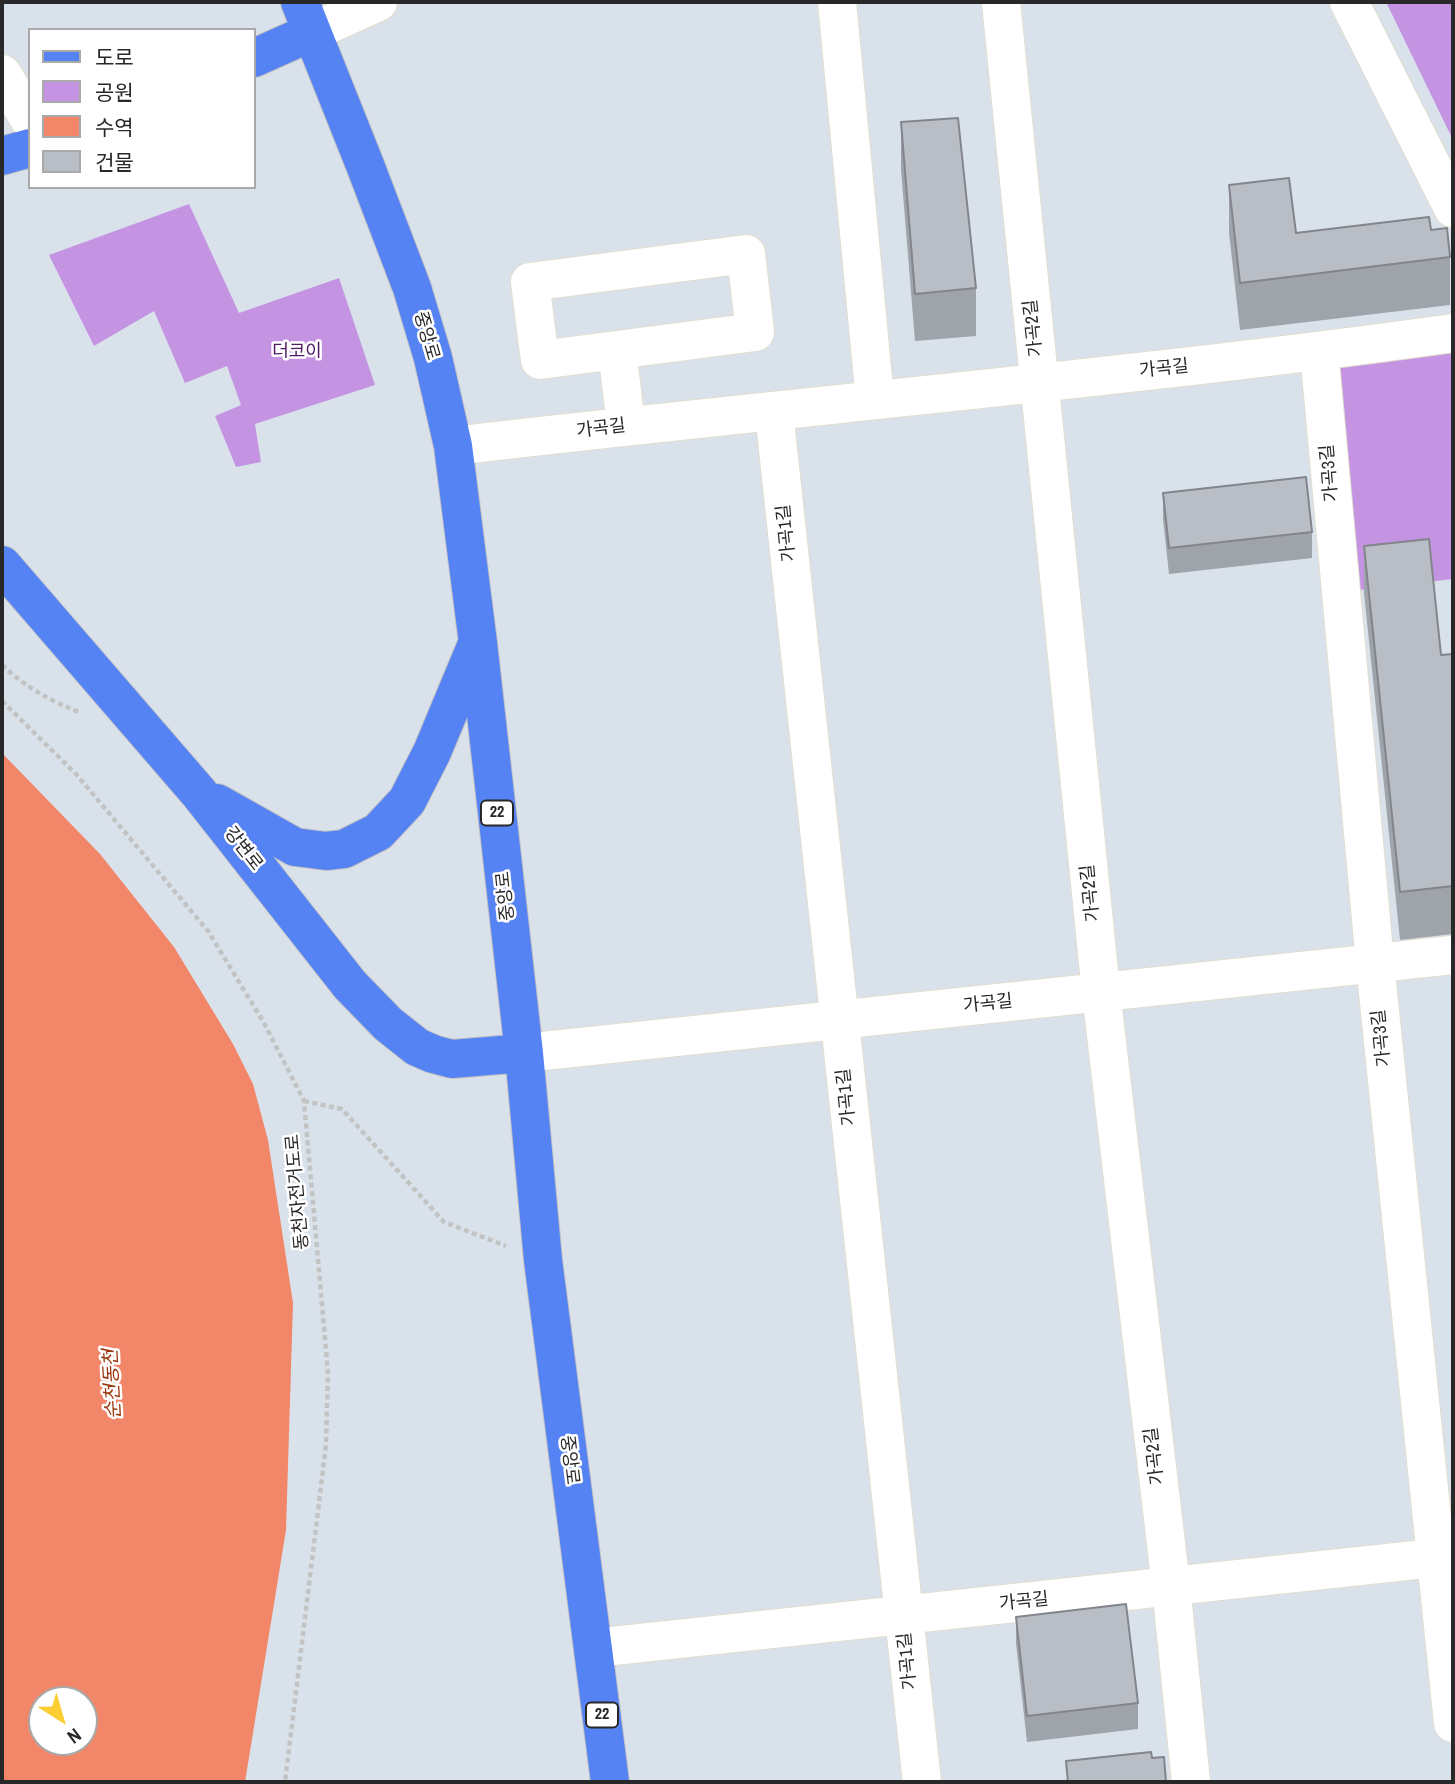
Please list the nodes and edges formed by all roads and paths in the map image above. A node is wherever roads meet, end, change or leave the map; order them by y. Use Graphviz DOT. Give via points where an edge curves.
graph roads {
  1 [pos="378,2"];
  2 [pos="837,2"];
  3 [pos="1001,2"];
  4 [pos="1349,2"];
  5 [pos="306,17"];
  6 [pos="256,56"];
  7 [pos="2,74"];
  8 [pos="28,117"];
  9 [pos="28,149"];
  10 [pos="2,156"];
  11 [pos="1453,208"];
  12 [pos="1453,333"];
  13 [pos="617,350"];
  14 [pos="1319,352"];
  15 [pos="1039,383"];
  16 [pos="875,400"];
  17 [pos="774,412"];
  18 [pos="626,425"];
  19 [pos="453,446"];
  20 [pos="2,565"];
  21 [pos="478,643"];
  22 [pos="2,701"];
  23 [pos="200,793"];
  24 [pos="1453,955"];
  25 [pos="1375,963"];
  26 [pos="1101,992"];
  27 [pos="838,1020"];
  28 [pos="524,1053"];
  29 [pos="304,1101"];
  30 [pos="543,1260"];
  31 [pos="1444,1557"];
  32 [pos="1171,1586"];
  33 [pos="903,1615"];
  34 [pos="594,1648"];
  35 [pos="1453,1723"];
  36 [pos="285,1782"];
  37 [pos="610,1782"];
  38 [pos="922,1782"];
  39 [pos="1191,1782"];
  1 -- 5 [label="street"];
  2 -- 16 [label="street"];
  3 -- 15 [label="street, 가곡2길"];
  4 -- 11 [label="street"];
  5 -- 6 [label="main road"];
  5 -- 19 [label="main road, 중앙로 / 22" via="412,288"];
  7 -- 8 [label="street"];
  9 -- 10 [label="main road"];
  12 -- 14 [label="street, 가곡길"];
  13 -- 13 [label="street" via="755,332 746,254 530,282 540,360"];
  13 -- 18 [label="street"];
  14 -- 15 [label="street, 가곡길"];
  14 -- 25 [label="street, 가곡3길"];
  15 -- 16 [label="street, 가곡길"];
  15 -- 26 [label="street, 가곡2길"];
  16 -- 17 [label="street, 가곡길"];
  17 -- 18 [label="street, 가곡길"];
  17 -- 27 [label="street, 가곡1길"];
  18 -- 19 [label="street, 가곡길"];
  19 -- 21 [label="main road, 중앙로 / 22"];
  20 -- 23 [label="main road, 강변로"];
  21 -- 23 [label="main road" via="407,801 377,832 344,849 295,846"];
  21 -- 28 [label="main road, 중앙로 / 22"];
  22 -- 29 [label="path, 동천자전거도로" via="76,774 208,931 264,1023"];
  23 -- 28 [label="main road, 강변로" via="350,985 388,1024 417,1047 452,1059"];
  24 -- 25 [label="street, 가곡길"];
  25 -- 26 [label="street, 가곡길"];
  25 -- 31 [label="street, 가곡3길"];
  26 -- 27 [label="street, 가곡길"];
  26 -- 32 [label="street, 가곡2길"];
  27 -- 28 [label="street, 가곡길"];
  27 -- 33 [label="street, 가곡1길"];
  28 -- 30 [label="main road, 중앙로 / 22"];
  29 -- 30 [label="path" via="342,1109 444,1222"];
  29 -- 36 [label="path, 동천자전거도로" via="328,1373 326,1445"];
  30 -- 34 [label="main road, 중앙로 / 22"];
  31 -- 32 [label="street, 가곡길"];
  31 -- 35 [label="street, 가곡3길"];
  32 -- 33 [label="street, 가곡길"];
  32 -- 39 [label="street, 가곡2길"];
  33 -- 34 [label="street, 가곡길"];
  33 -- 38 [label="street, 가곡1길"];
  34 -- 37 [label="main road, 중앙로 / 22"];
}
